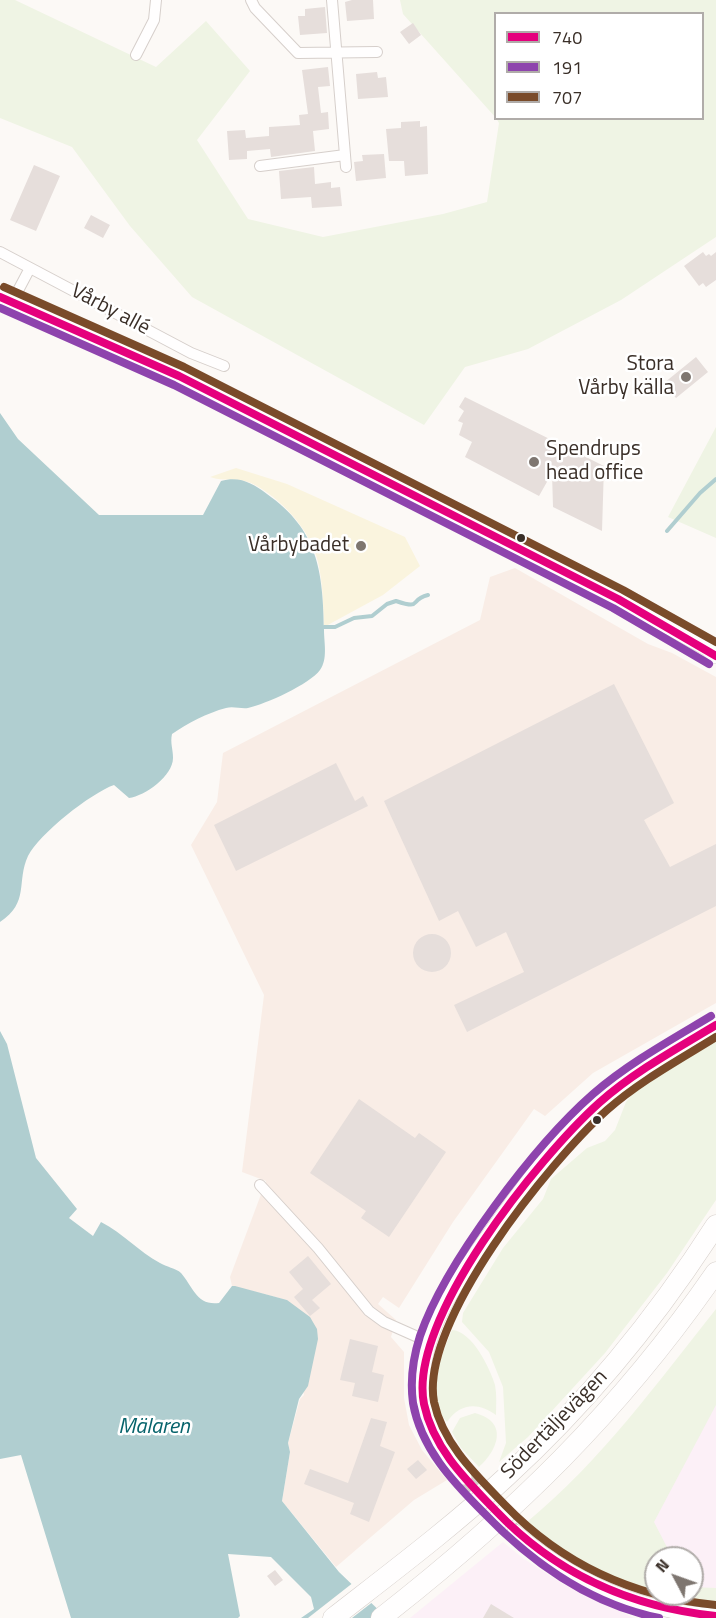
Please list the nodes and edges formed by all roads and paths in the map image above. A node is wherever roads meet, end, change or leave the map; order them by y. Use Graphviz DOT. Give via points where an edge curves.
graph roads {
  1 [pos="156,0"];
  2 [pos="251,0"];
  3 [pos="332,0"];
  4 [pos="377,52"];
  5 [pos="335,54"];
  6 [pos="136,55"];
  7 [pos="345,155"];
  8 [pos="260,166"];
  9 [pos="346,167"];
  10 [pos="0,252"];
  11 [pos="30,268"];
  12 [pos="6,299"];
  13 [pos="224,366"];
  14 [pos="716,656"];
  15 [pos="716,1025"];
  16 [pos="260,1185"];
  17 [pos="716,1225"];
  18 [pos="716,1272"];
  19 [pos="429,1342"];
  20 [pos="464,1477"];
  21 [pos="515,1532"];
  22 [pos="716,1616"];
  23 [pos="333,1618"];
  24 [pos="381,1618"];
  1 -- 6 [label="street" via="154,20"];
  2 -- 5 [label="street" via="298,53"];
  3 -- 5 [label="street"];
  4 -- 5 [label="street"];
  5 -- 7 [label="street"];
  7 -- 8 [label="street"];
  7 -- 9 [label="street"];
  10 -- 11 [label="street, Vårby allé"];
  11 -- 12 [label="street, Vårby allé"];
  11 -- 13 [label="street, Vårby allé" via="190,353"];
  12 -- 14 [label="street, Vårby allé" via="179,376 618,599"];
  15 -- 19 [label="street" via="617,1088 550,1154 462,1276"];
  16 -- 19 [label="street" via="369,1311"];
  17 -- 23 [label="highway, Södertäljevägen" via="675,1287 567,1417 507,1476"];
  18 -- 24 [label="highway, Södertäljevägen" via="636,1378 584,1438 526,1497"];
  19 -- 20 [label="street" via="422,1376 424,1406 440,1443"];
  21 -- 22 [label="street" via="558,1564 625,1598 663,1609"];
}
